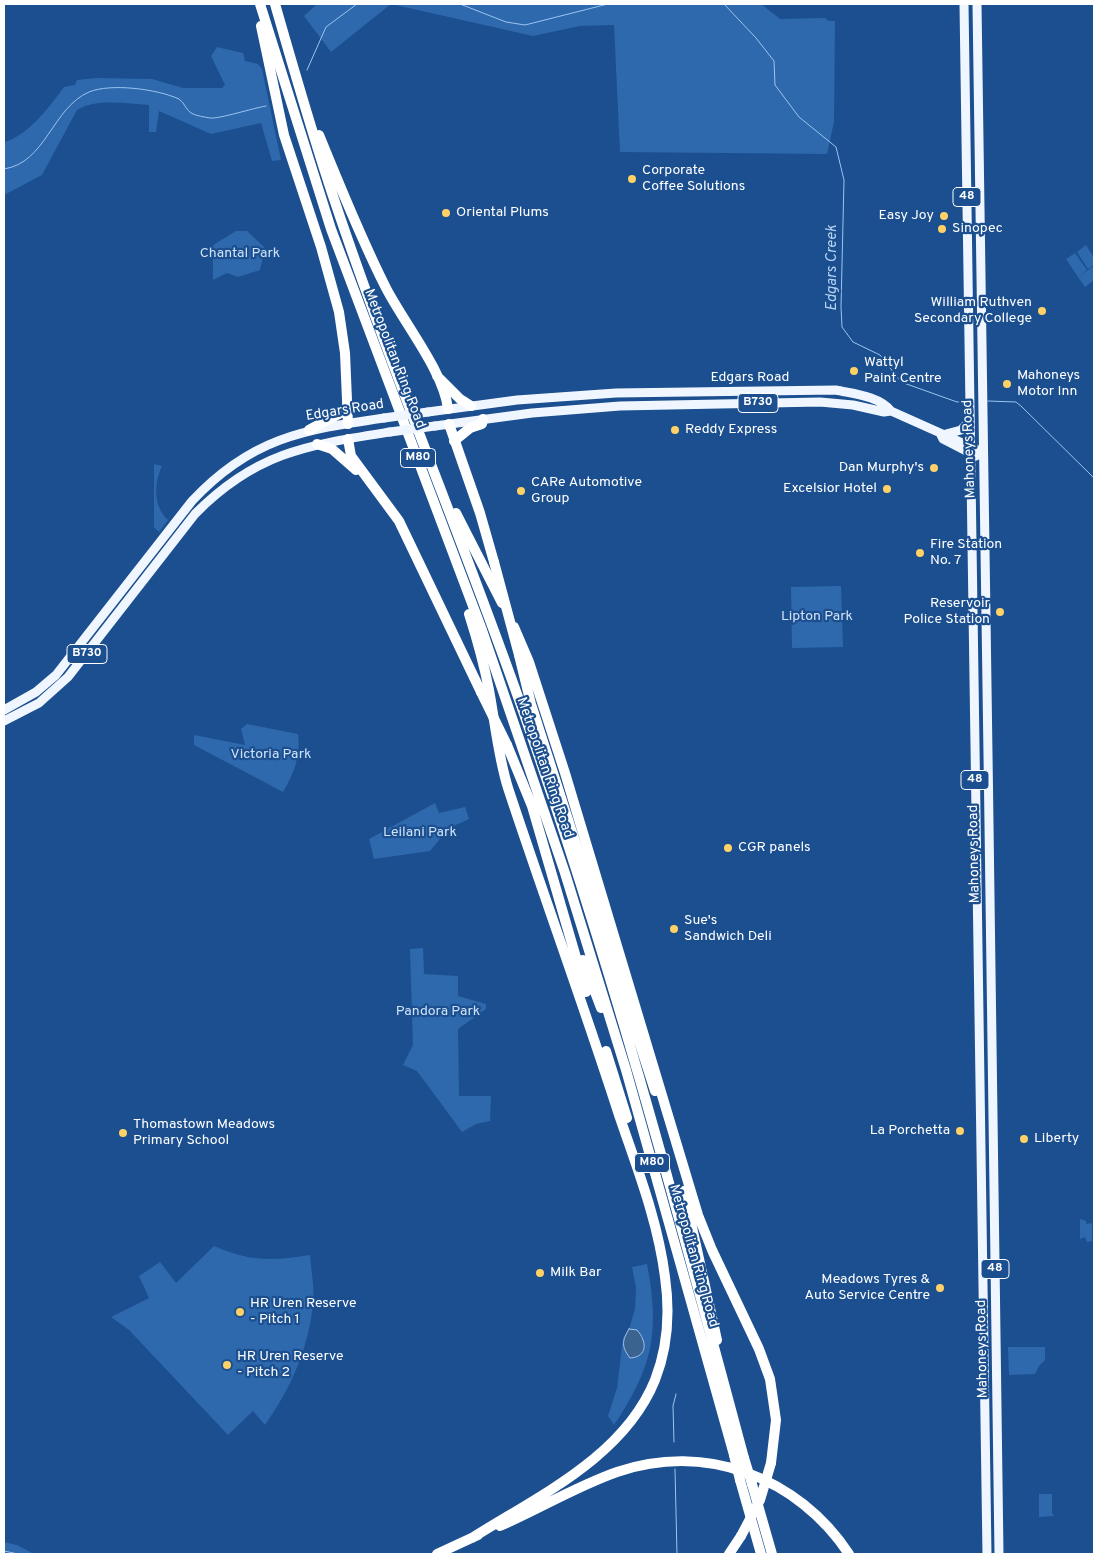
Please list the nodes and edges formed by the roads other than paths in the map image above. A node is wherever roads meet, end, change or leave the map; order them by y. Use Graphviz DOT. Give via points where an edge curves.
graph roads {
  1 [pos="259,4"];
  2 [pos="275,4"];
  3 [pos="964,4"];
  4 [pos="977,4"];
  5 [pos="294,72"];
  6 [pos="437,375"];
  7 [pos="471,406"];
  8 [pos="346,410"];
  9 [pos="448,410"];
  10 [pos="891,410"];
  11 [pos="970,416"];
  12 [pos="483,419"];
  13 [pos="348,424"];
  14 [pos="449,424"];
  15 [pos="309,430"];
  16 [pos="943,434"];
  17 [pos="348,439"];
  18 [pos="454,441"];
  19 [pos="317,444"];
  20 [pos="972,450"];
  21 [pos="428,456"];
  22 [pos="983,456"];
  23 [pos="366,479"];
  24 [pos="985,497"];
  25 [pos="973,498"];
  26 [pos="442,519"];
  27 [pos="519,655"];
  28 [pos="4,710"];
  29 [pos="4,721"];
  30 [pos="988,849"];
  31 [pos="976,850"];
  32 [pos="559,899"];
  33 [pos="674,1132"];
  34 [pos="643,1134"];
  35 [pos="632,1154"];
  36 [pos="723,1382"];
  37 [pos="739,1457"];
  38 [pos="472,1538"];
  39 [pos="437,1554"];
  40 [pos="730,1554"];
  41 [pos="761,1554"];
  42 [pos="772,1554"];
  43 [pos="849,1554"];
  44 [pos="986,1554"];
  45 [pos="999,1554"];
  1 -- 8 [label="highway" via="282,127 321,247 338,312 345,353"];
  1 -- 26 [label="highway, Metropolitan Ring Road / M80" via="334,238"];
  2 -- 5 [label="highway, Metropolitan Ring Road / M80"];
  3 -- 11 [label="main road, Mahoneys Road / 48"];
  4 -- 22 [label="main road, Mahoneys Road / 48"];
  5 -- 6 [label="highway" via="375,264"];
  5 -- 21 [label="highway, Metropolitan Ring Road / M80" via="339,213"];
  6 -- 7 [label="highway"];
  6 -- 9 [label="highway"];
  7 -- 9 [label="main road, Edgars Road / B730"];
  7 -- 10 [label="main road, Edgars Road / B730" via="616,393 836,390 886,404"];
  8 -- 13 [label="highway"];
  8 -- 15 [label="highway"];
  9 -- 13 [label="main road, Edgars Road / B730, bridge"];
  9 -- 14 [label="main road"];
  10 -- 12 [label="main road, Edgars Road / B730" via="884,412 820,402 624,406"];
  10 -- 16 [label="main road, Edgars Road / B730"];
  11 -- 16 [label="main road" via="962,430"];
  11 -- 20 [label="main road, Mahoneys Road / 48"];
  12 -- 14 [label="main road, Edgars Road / B730"];
  12 -- 18 [label="highway" via="482,424 470,428"];
  13 -- 15 [label="main road, Edgars Road / B730"];
  13 -- 17 [label="main road"];
  14 -- 17 [label="main road, Edgars Road / B730, bridge"];
  14 -- 18 [label="highway"];
  15 -- 28 [label="main road, Edgars Road / B730" via="260,448 211,481 56,675 32,696"];
  16 -- 20 [label="main road, Edgars Road / B730"];
  17 -- 19 [label="main road, Edgars Road / B730"];
  17 -- 23 [label="highway" via="351,456"];
  18 -- 27 [label="highway, bridge" via="480,513"];
  19 -- 23 [label="highway" via="332,450"];
  19 -- 29 [label="main road, Edgars Road / B730" via="271,458 218,491 195,514 68,677 39,703"];
  20 -- 22 [label="main road, Edgars Road / B730"];
  20 -- 25 [label="main road, Mahoneys Road / 48"];
  21 -- 33 [label="highway" via="530,662"];
  21 -- 36 [label="highway, Metropolitan Ring Road / M80" via="525,717 579,881 637,1073"];
  22 -- 24 [label="main road, Mahoneys Road / 48"];
  23 -- 32 [label="highway, bridge" via="399,520 507,745 532,806"];
  24 -- 25 [label="main road"];
  24 -- 30 [label="main road, Mahoneys Road / 48"];
  25 -- 31 [label="main road, Mahoneys Road / 48"];
  26 -- 34 [label="highway, Metropolitan Ring Road / M80" via="565,873"];
  26 -- 35 [label="highway" via="480,649 507,786 581,996"];
  27 -- 33 [label="highway"];
  27 -- 36 [label="highway" via="531,704 685,1192 716,1329"];
  30 -- 31 [label="main road"];
  30 -- 45 [label="main road, Mahoneys Road / 48"];
  31 -- 44 [label="main road, Mahoneys Road / 48"];
  32 -- 34 [label="highway" via="598,999"];
  32 -- 35 [label="highway" via="632,1133"];
  33 -- 40 [label="highway, bridge" via="704,1232 759,1349 770,1380 776,1420 771,1463 760,1500"];
  34 -- 37 [label="highway, Metropolitan Ring Road / M80"];
  35 -- 38 [label="highway" via="655,1226 666,1286 667,1328 655,1379 635,1416 605,1450"];
  36 -- 37 [label="highway, Metropolitan Ring Road / M80"];
  37 -- 41 [label="highway, Metropolitan Ring Road / M80, bridge" via="740,1480"];
  37 -- 42 [label="highway, M80, bridge" via="752,1484"];
  38 -- 39 [label="highway"];
  38 -- 43 [label="highway" via="620,1471 660,1463 694,1462 743,1472 788,1491 828,1526"];
}
